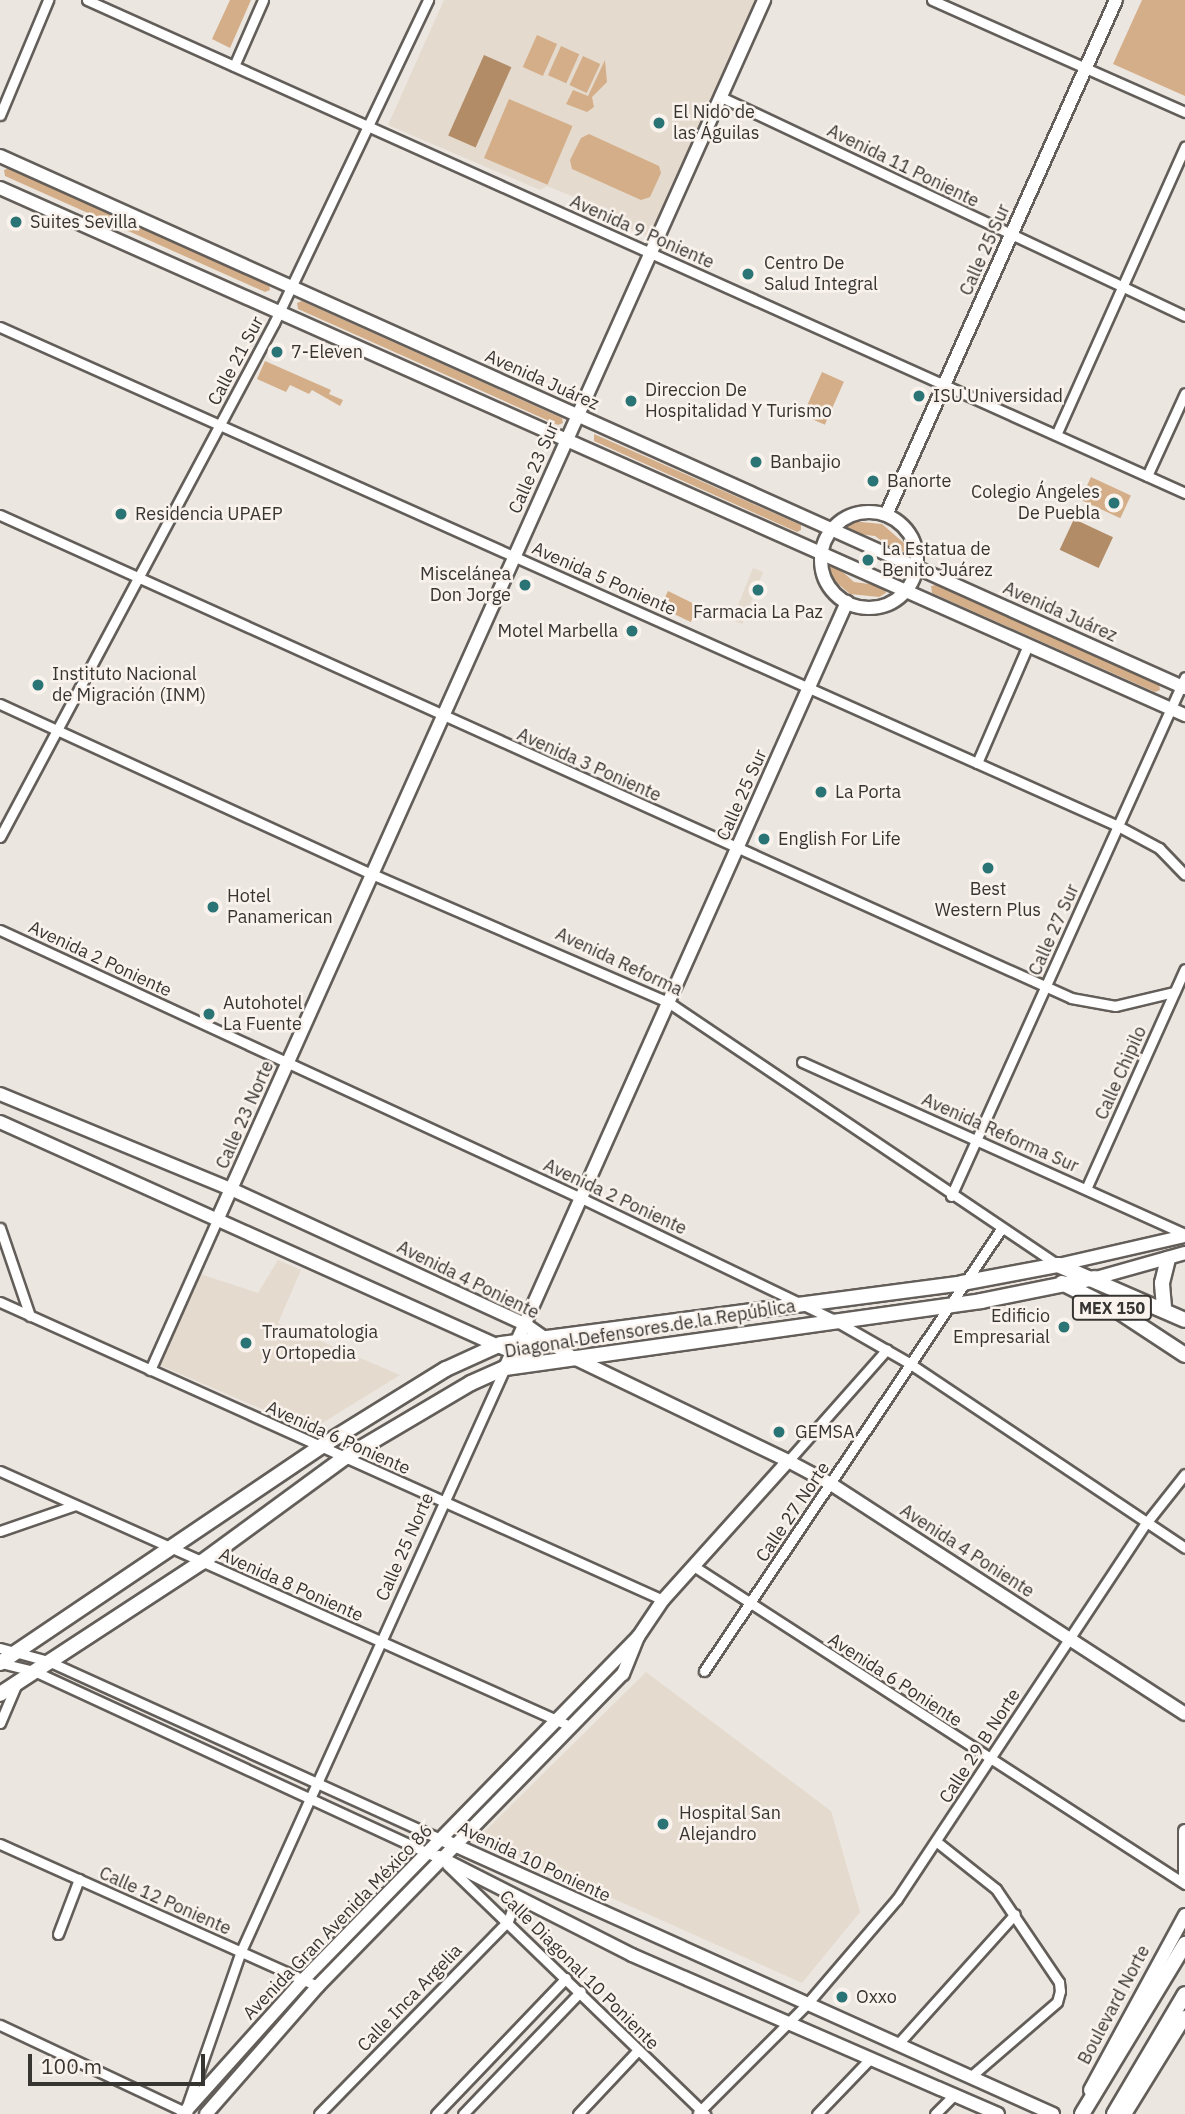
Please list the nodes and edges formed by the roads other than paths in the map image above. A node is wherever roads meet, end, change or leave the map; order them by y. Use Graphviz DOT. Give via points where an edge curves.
graph roads {
  1 [pos="48,0"];
  2 [pos="86,0"];
  3 [pos="263,0"];
  4 [pos="428,0"];
  5 [pos="764,0"];
  6 [pos="932,0"];
  7 [pos="1116,0"];
  8 [pos="234,66"];
  9 [pos="1085,69"];
  10 [pos="721,97"];
  11 [pos="1185,112"];
  12 [pos="0,116"];
  13 [pos="369,127"];
  14 [pos="1185,147"];
  15 [pos="0,156"];
  16 [pos="0,188"];
  17 [pos="1011,235"];
  18 [pos="650,253"];
  19 [pos="292,287"];
  20 [pos="1121,288"];
  21 [pos="280,311"];
  22 [pos="1185,316"];
  23 [pos="0,327"];
  24 [pos="944,385"];
  25 [pos="1185,393"];
  26 [pos="577,415"];
  27 [pos="219,427"];
  28 [pos="1056,435"];
  29 [pos="567,439"];
  30 [pos="1147,476"];
  31 [pos="1185,493"];
  32 [pos="0,515"];
  33 [pos="886,515"];
  34 [pos="832,529"];
  35 [pos="822,553"];
  36 [pos="514,556"];
  37 [pos="917,567"];
  38 [pos="140,579"];
  39 [pos="906,590"];
  40 [pos="847,602"];
  41 [pos="1028,645"];
  42 [pos="1184,683"];
  43 [pos="809,688"];
  44 [pos="0,704"];
  45 [pos="1170,709"];
  46 [pos="1185,715"];
  47 [pos="442,717"];
  48 [pos="57,730"];
  49 [pos="977,763"];
  50 [pos="1118,826"];
  51 [pos="0,838"];
  52 [pos="737,849"];
  53 [pos="372,874"];
  54 [pos="1185,875"];
  55 [pos="0,930"];
  56 [pos="1185,969"];
  57 [pos="1046,986"];
  58 [pos="1174,992"];
  59 [pos="668,1002"];
  60 [pos="288,1062"];
  61 [pos="802,1062"];
  62 [pos="0,1094"];
  63 [pos="0,1122"];
  64 [pos="977,1140"];
  65 [pos="231,1189"];
  66 [pos="1086,1189"];
  67 [pos="951,1196"];
  68 [pos="581,1198"];
  69 [pos="218,1218"];
  70 [pos="0,1228"];
  71 [pos="1000,1229"];
  72 [pos="1185,1235"];
  73 [pos="1185,1253"];
  74 [pos="1168,1259"];
  75 [pos="1058,1265"];
  76 [pos="1035,1271"];
  77 [pos="1096,1278"];
  78 [pos="962,1283"];
  79 [pos="1065,1284"];
  80 [pos="0,1302"];
  81 [pos="802,1304"];
  82 [pos="946,1306"];
  83 [pos="1164,1307"];
  84 [pos="30,1316"];
  85 [pos="834,1320"];
  86 [pos="1185,1320"];
  87 [pos="523,1323"];
  88 [pos="545,1338"];
  89 [pos="510,1345"];
  90 [pos="887,1349"];
  91 [pos="1185,1355"];
  92 [pos="570,1356"];
  93 [pos="534,1362"];
  94 [pos="909,1363"];
  95 [pos="505,1368"];
  96 [pos="150,1370"];
  97 [pos="320,1447"];
  98 [pos="344,1458"];
  99 [pos="788,1461"];
  100 [pos="0,1471"];
  101 [pos="1185,1474"];
  102 [pos="831,1484"];
  103 [pos="443,1504"];
  104 [pos="75,1505"];
  105 [pos="1147,1522"];
  106 [pos="0,1531"];
  107 [pos="1185,1548"];
  108 [pos="173,1549"];
  109 [pos="202,1562"];
  110 [pos="695,1567"];
  111 [pos="663,1600"];
  112 [pos="750,1604"];
  113 [pos="638,1637"];
  114 [pos="1070,1638"];
  115 [pos="381,1642"];
  116 [pos="7,1651"];
  117 [pos="48,1661"];
  118 [pos="0,1663"];
  119 [pos="34,1671"];
  120 [pos="704,1671"];
  121 [pos="18,1682"];
  122 [pos="0,1694"];
  123 [pos="1185,1714"];
  124 [pos="555,1721"];
  125 [pos="0,1723"];
  126 [pos="570,1726"];
  127 [pos="988,1760"];
  128 [pos="317,1783"];
  129 [pos="311,1796"];
  130 [pos="1185,1831"];
  131 [pos="441,1839"];
  132 [pos="937,1842"];
  133 [pos="0,1844"];
  134 [pos="458,1846"];
  135 [pos="430,1851"];
  136 [pos="444,1861"];
  137 [pos="1185,1876"];
  138 [pos="79,1879"];
  139 [pos="1185,1884"];
  140 [pos="516,1899"];
  141 [pos="1015,1914"];
  142 [pos="1185,1915"];
  143 [pos="508,1921"];
  144 [pos="58,1934"];
  145 [pos="1185,1944"];
  146 [pos="241,1951"];
  147 [pos="566,1978"];
  148 [pos="304,1979"];
  149 [pos="318,1986"];
  150 [pos="581,1992"];
  151 [pos="1185,1994"];
  152 [pos="806,2006"];
  153 [pos="1185,2017"];
  154 [pos="0,2025"];
  155 [pos="787,2025"];
  156 [pos="897,2045"];
  157 [pos="638,2050"];
  158 [pos="870,2059"];
  159 [pos="970,2077"];
  160 [pos="954,2095"];
  161 [pos="186,2113"];
  162 [pos="701,2113"];
  163 [pos="206,2114"];
  164 [pos="319,2114"];
  165 [pos="436,2114"];
  166 [pos="463,2114"];
  167 [pos="578,2114"];
  168 [pos="817,2114"];
  169 [pos="935,2114"];
  170 [pos="998,2114"];
  171 [pos="1053,2114"];
  172 [pos="1081,2114"];
  173 [pos="1114,2114"];
  174 [pos="1125,2114"];
  1 -- 12 [label="street"];
  2 -- 8 [label="street, Avenida 9 Poniente"];
  3 -- 8 [label="street"];
  4 -- 13 [label="street, Calle 21 Sur"];
  5 -- 10 [label="main road, Calle 23 Sur"];
  6 -- 9 [label="street"];
  7 -- 9 [label="main road, Calle 25 Sur"];
  8 -- 13 [label="street, Avenida 9 Poniente"];
  9 -- 11 [label="street"];
  9 -- 17 [label="main road, Calle 25 Sur"];
  10 -- 17 [label="street, Avenida 11 Poniente"];
  10 -- 18 [label="main road, Calle 23 Sur"];
  13 -- 18 [label="street, Avenida 9 Poniente"];
  13 -- 19 [label="street, Calle 21 Sur"];
  14 -- 20 [label="street"];
  15 -- 19 [label="main road, Avenida Juárez"];
  16 -- 21 [label="main road"];
  17 -- 20 [label="street, Avenida 11 Poniente"];
  17 -- 24 [label="main road, Calle 25 Sur"];
  18 -- 24 [label="street, Avenida 9 Poniente"];
  18 -- 26 [label="main road, Calle 23 Sur"];
  19 -- 21 [label="street, Calle 21 Sur"];
  19 -- 26 [label="main road, Avenida Juárez"];
  20 -- 22 [label="street, Avenida 11 Poniente"];
  20 -- 28 [label="street"];
  21 -- 27 [label="street, Calle 21 Sur"];
  21 -- 29 [label="main road"];
  23 -- 27 [label="street, Avenida 5 Poniente"];
  24 -- 28 [label="street, Avenida 9 Poniente"];
  24 -- 33 [label="main road, Calle 25 Sur"];
  25 -- 30 [label="street"];
  26 -- 29 [label="main road, Calle 23 Sur"];
  26 -- 34 [label="main road, Avenida Juárez"];
  27 -- 36 [label="street, Avenida 5 Poniente"];
  27 -- 38 [label="street, Calle 21 Sur"];
  28 -- 30 [label="street, Avenida 9 Poniente"];
  29 -- 35 [label="main road"];
  29 -- 36 [label="main road, Calle 23 Sur"];
  30 -- 31 [label="street, Avenida 9 Poniente"];
  32 -- 38 [label="street, Avenida 3 Poniente"];
  33 -- 34 [label="main road" via="857,514"];
  33 -- 37 [label="main road" via="907,530"];
  34 -- 35 [label="main road"];
  34 -- 37 [label="main road, Avenida Juárez"];
  35 -- 39 [label="main road"];
  35 -- 40 [label="main road" via="828,585"];
  36 -- 43 [label="street, Avenida 5 Poniente"];
  36 -- 47 [label="main road, Calle 23 Sur"];
  37 -- 39 [label="main road"];
  37 -- 42 [label="main road, Avenida Juárez"];
  38 -- 47 [label="street, Avenida 3 Poniente"];
  38 -- 48 [label="street, Calle 21 Sur"];
  39 -- 40 [label="main road" via="872,607"];
  39 -- 41 [label="main road"];
  40 -- 43 [label="main road, Calle 25 Sur"];
  41 -- 45 [label="main road"];
  41 -- 49 [label="street"];
  42 -- 45 [label="street, Calle 27 Sur"];
  43 -- 49 [label="street, Avenida 5 Poniente"];
  43 -- 52 [label="main road, Calle 25 Sur"];
  44 -- 48 [label="street, Avenida Reforma / MEX 150"];
  45 -- 46 [label="main road"];
  45 -- 50 [label="street, Calle 27 Sur"];
  47 -- 52 [label="street, Avenida 3 Poniente"];
  47 -- 53 [label="main road, Calle 23 Sur"];
  48 -- 51 [label="street, Calle 21 Sur"];
  48 -- 53 [label="street, Avenida Reforma / MEX 150"];
  49 -- 50 [label="street, Avenida 5 Poniente"];
  50 -- 54 [label="street, Avenida 5 Poniente" via="1159,848"];
  50 -- 57 [label="street, Calle 27 Sur"];
  52 -- 57 [label="street, Avenida 3 Poniente"];
  52 -- 59 [label="main road, Calle 25 Sur"];
  53 -- 59 [label="street, Avenida Reforma / MEX 150"];
  53 -- 60 [label="main road, Calle 23 Norte"];
  55 -- 60 [label="street, Avenida 2 Poniente"];
  56 -- 58 [label="street, Calle Chipilo"];
  57 -- 58 [label="street, Avenida 3 Poniente" via="1082,1001 1115,1006"];
  57 -- 64 [label="street, Calle 27 Sur"];
  58 -- 66 [label="street, Calle Chipilo"];
  59 -- 67 [label="street, Avenida Reforma / MEX 150"];
  59 -- 68 [label="main road, Calle 25 Norte"];
  60 -- 65 [label="main road, Calle 23 Norte"];
  60 -- 68 [label="street, Avenida 2 Poniente"];
  61 -- 64 [label="street, Avenida Reforma Sur"];
  62 -- 65 [label="main road, Avenida 4 Poniente"];
  63 -- 69 [label="main road"];
  64 -- 66 [label="street, Avenida Reforma Sur"];
  64 -- 67 [label="street, Calle 27 Sur"];
  65 -- 69 [label="main road, Calle 23 Norte"];
  65 -- 87 [label="main road, Avenida 4 Poniente"];
  66 -- 72 [label="street, Avenida Reforma Sur"];
  67 -- 71 [label="street, Avenida Reforma / MEX 150"];
  68 -- 81 [label="street, Avenida 2 Poniente"];
  68 -- 87 [label="main road, Calle 25 Norte"];
  69 -- 89 [label="main road"];
  69 -- 96 [label="street, Calle 23 Norte"];
  70 -- 84 [label="street"];
  71 -- 75 [label="street, Avenida Reforma / MEX 150"];
  71 -- 78 [label="street, Calle 27 Norte"];
  72 -- 75 [label="main road, Diagonal Defensores de la República"];
  73 -- 74 [label="main road, Diagonal Defensores de la República"];
  74 -- 77 [label="main road, Diagonal Defensores de la República"];
  74 -- 83 [label="main road" via="1162,1283"];
  75 -- 76 [label="main road, Diagonal Defensores de la República"];
  75 -- 77 [label="main road, Avenida Reforma / MEX 150"];
  76 -- 78 [label="main road, Diagonal Defensores de la República"];
  76 -- 79 [label="main road, MEX 150"];
  77 -- 79 [label="main road, Diagonal Defensores de la República"];
  77 -- 83 [label="main road, Avenida Reforma / MEX 150"];
  78 -- 81 [label="main road, Diagonal Defensores de la República"];
  78 -- 82 [label="street, Calle 27 Norte"];
  79 -- 82 [label="main road, Diagonal Defensores de la República"];
  79 -- 91 [label="main road, MEX 150"];
  80 -- 84 [label="street, Avenida 6 Poniente"];
  81 -- 85 [label="street, Avenida 2 Poniente"];
  81 -- 88 [label="main road, Diagonal Defensores de la República"];
  82 -- 85 [label="main road, Diagonal Defensores de la República"];
  82 -- 94 [label="street, Calle 27 Norte"];
  83 -- 86 [label="main road, Avenida Reforma / MEX 150"];
  84 -- 96 [label="street, Avenida 6 Poniente"];
  85 -- 90 [label="street, Avenida 2 Poniente"];
  85 -- 92 [label="main road, Diagonal Defensores de la República"];
  87 -- 88 [label="main road, Avenida 4 Poniente"];
  87 -- 89 [label="main road, Calle 25 Norte"];
  88 -- 89 [label="main road, Diagonal Defensores de la República"];
  88 -- 92 [label="main road, Avenida 4 Poniente"];
  89 -- 93 [label="main road"];
  89 -- 95 [label="main road, Calle 25 Norte"];
  89 -- 97 [label="main road, Diagonal Defensores de la República" via="446,1369"];
  90 -- 94 [label="street, Avenida 2 Poniente"];
  90 -- 99 [label="street, Avenida Gran Avenida México 86"];
  92 -- 93 [label="main road, Diagonal Defensores de la República"];
  92 -- 99 [label="main road, Avenida 4 Poniente"];
  93 -- 95 [label="main road, Diagonal Defensores de la República"];
  94 -- 102 [label="street, Calle 27 Norte"];
  94 -- 105 [label="street, Avenida 2 Poniente"];
  95 -- 98 [label="main road, Diagonal Defensores de la República" via="471,1382"];
  95 -- 103 [label="street, Calle 25 Norte"];
  96 -- 97 [label="street, Avenida 6 Poniente"];
  97 -- 98 [label="street, Avenida 6 Poniente"];
  97 -- 108 [label="main road, Diagonal Defensores de la República"];
  98 -- 103 [label="street, Avenida 6 Poniente"];
  98 -- 109 [label="main road, Diagonal Defensores de la República"];
  99 -- 102 [label="main road, Avenida 4 Poniente"];
  99 -- 110 [label="main road, Avenida Gran Avenida México 86"];
  100 -- 104 [label="street, Avenida 8 Poniente"];
  101 -- 105 [label="street, Calle 29 B Norte"];
  102 -- 112 [label="street, Calle 27 Norte"];
  102 -- 114 [label="main road, Avenida 4 Poniente"];
  103 -- 111 [label="street, Avenida 6 Poniente"];
  103 -- 115 [label="street, Calle 25 Norte"];
  104 -- 106 [label="street"];
  104 -- 108 [label="street, Avenida 8 Poniente"];
  105 -- 107 [label="street, Avenida 2 Poniente"];
  105 -- 114 [label="street, Calle 29 B Norte"];
  108 -- 109 [label="street, Avenida 8 Poniente"];
  108 -- 116 [label="main road, Diagonal Defensores de la República"];
  109 -- 115 [label="street, Avenida 8 Poniente"];
  109 -- 117 [label="main road, Diagonal Defensores de la República"];
  110 -- 111 [label="main road, Avenida Gran Avenida México 86"];
  110 -- 112 [label="street, Avenida 6 Poniente"];
  111 -- 113 [label="main road, Avenida Gran Avenida México 86"];
  112 -- 120 [label="street, Calle 27 Norte"];
  112 -- 127 [label="street, Avenida 6 Poniente"];
  113 -- 124 [label="main road, Avenida Gran Avenida México 86"];
  113 -- 126 [label="main road, Avenida Gran Avenida México 86" via="623,1674"];
  114 -- 123 [label="main road, Avenida 4 Poniente"];
  114 -- 127 [label="street, Calle 29 B Norte"];
  115 -- 124 [label="street, Avenida 8 Poniente"];
  115 -- 128 [label="street, Calle 25 Norte"];
  116 -- 117 [label="street, Avenida 10 Poniente"];
  116 -- 118 [label="main road, Diagonal Defensores de la República"];
  117 -- 119 [label="main road, Diagonal Defensores de la República"];
  117 -- 128 [label="street, Avenida 10 Poniente"];
  118 -- 119 [label="street, Avenida 10 Poniente"];
  119 -- 121 [label="main road, Diagonal Defensores de la República"];
  119 -- 129 [label="street, Avenida 10 Poniente"];
  121 -- 122 [label="main road, Diagonal Defensores de la República"];
  121 -- 125 [label="street"];
  124 -- 126 [label="street, Avenida 8 Poniente"];
  124 -- 131 [label="main road, Avenida Gran Avenida México 86"];
  126 -- 134 [label="main road, Avenida Gran Avenida México 86"];
  127 -- 132 [label="street, Calle 29 B Norte"];
  127 -- 139 [label="street, Avenida 6 Poniente"];
  128 -- 129 [label="street, Calle 25 Norte"];
  128 -- 131 [label="street, Avenida 10 Poniente"];
  129 -- 135 [label="street, Avenida 10 Poniente"];
  129 -- 146 [label="street, Calle 25 Norte"];
  130 -- 137 [label="main road"];
  131 -- 134 [label="main road, Avenida 10 Poniente"];
  131 -- 135 [label="main road, Avenida Gran Avenida México 86"];
  132 -- 141 [label="street" via="996,1889"];
  132 -- 152 [label="street, Calle 29 B Norte" via="862,1943"];
  133 -- 138 [label="street, Calle 12 Poniente"];
  134 -- 136 [label="main road, Avenida Gran Avenida México 86"];
  134 -- 152 [label="main road, Avenida 10 Poniente"];
  135 -- 136 [label="main road, Avenida 10 Poniente"];
  135 -- 148 [label="main road, Avenida Gran Avenida México 86"];
  136 -- 140 [label="main road, Avenida 10 Poniente"];
  136 -- 143 [label="street, Calle Diagonal 10 Poniente"];
  136 -- 149 [label="main road, Avenida Gran Avenida México 86"];
  138 -- 144 [label="street"];
  138 -- 146 [label="street, Calle 12 Poniente"];
  140 -- 143 [label="street, Calle Inca Argelia"];
  140 -- 155 [label="main road, Avenida 10 Poniente"];
  141 -- 156 [label="street"];
  141 -- 159 [label="street" via="1059,1982 1057,2002"];
  142 -- 172 [label="main road, Boulevard Norte"];
  143 -- 147 [label="street, Calle Diagonal 10 Poniente"];
  143 -- 164 [label="street, Calle Inca Argelia"];
  145 -- 172 [label="main road, Boulevard Norte"];
  146 -- 148 [label="street, Calle 12 Poniente"];
  146 -- 161 [label="street, Calle 25 Norte"];
  147 -- 150 [label="street, Calle Diagonal 10 Poniente"];
  147 -- 165 [label="street"];
  148 -- 149 [label="street, Calle 12 Poniente"];
  148 -- 161 [label="main road, Avenida Gran Avenida México 86"];
  149 -- 163 [label="main road, Avenida Gran Avenida México 86"];
  150 -- 157 [label="street, Calle Diagonal 10 Poniente"];
  150 -- 166 [label="street"];
  151 -- 173 [label="main road"];
  152 -- 155 [label="street, Calle 29 B Norte"];
  152 -- 156 [label="main road, Avenida 10 Poniente"];
  153 -- 174 [label="main road"];
  154 -- 161 [label="street"];
  155 -- 158 [label="main road, Avenida 10 Poniente"];
  155 -- 162 [label="street, Calle 29 B Norte"];
  156 -- 159 [label="main road, Avenida 10 Poniente"];
  157 -- 162 [label="street, Calle Diagonal 10 Poniente"];
  157 -- 167 [label="street"];
  158 -- 160 [label="main road, Avenida 10 Poniente"];
  158 -- 168 [label="street"];
  159 -- 171 [label="main road, Avenida 10 Poniente"];
  160 -- 169 [label="street"];
  160 -- 170 [label="main road, Avenida 10 Poniente"];
}
